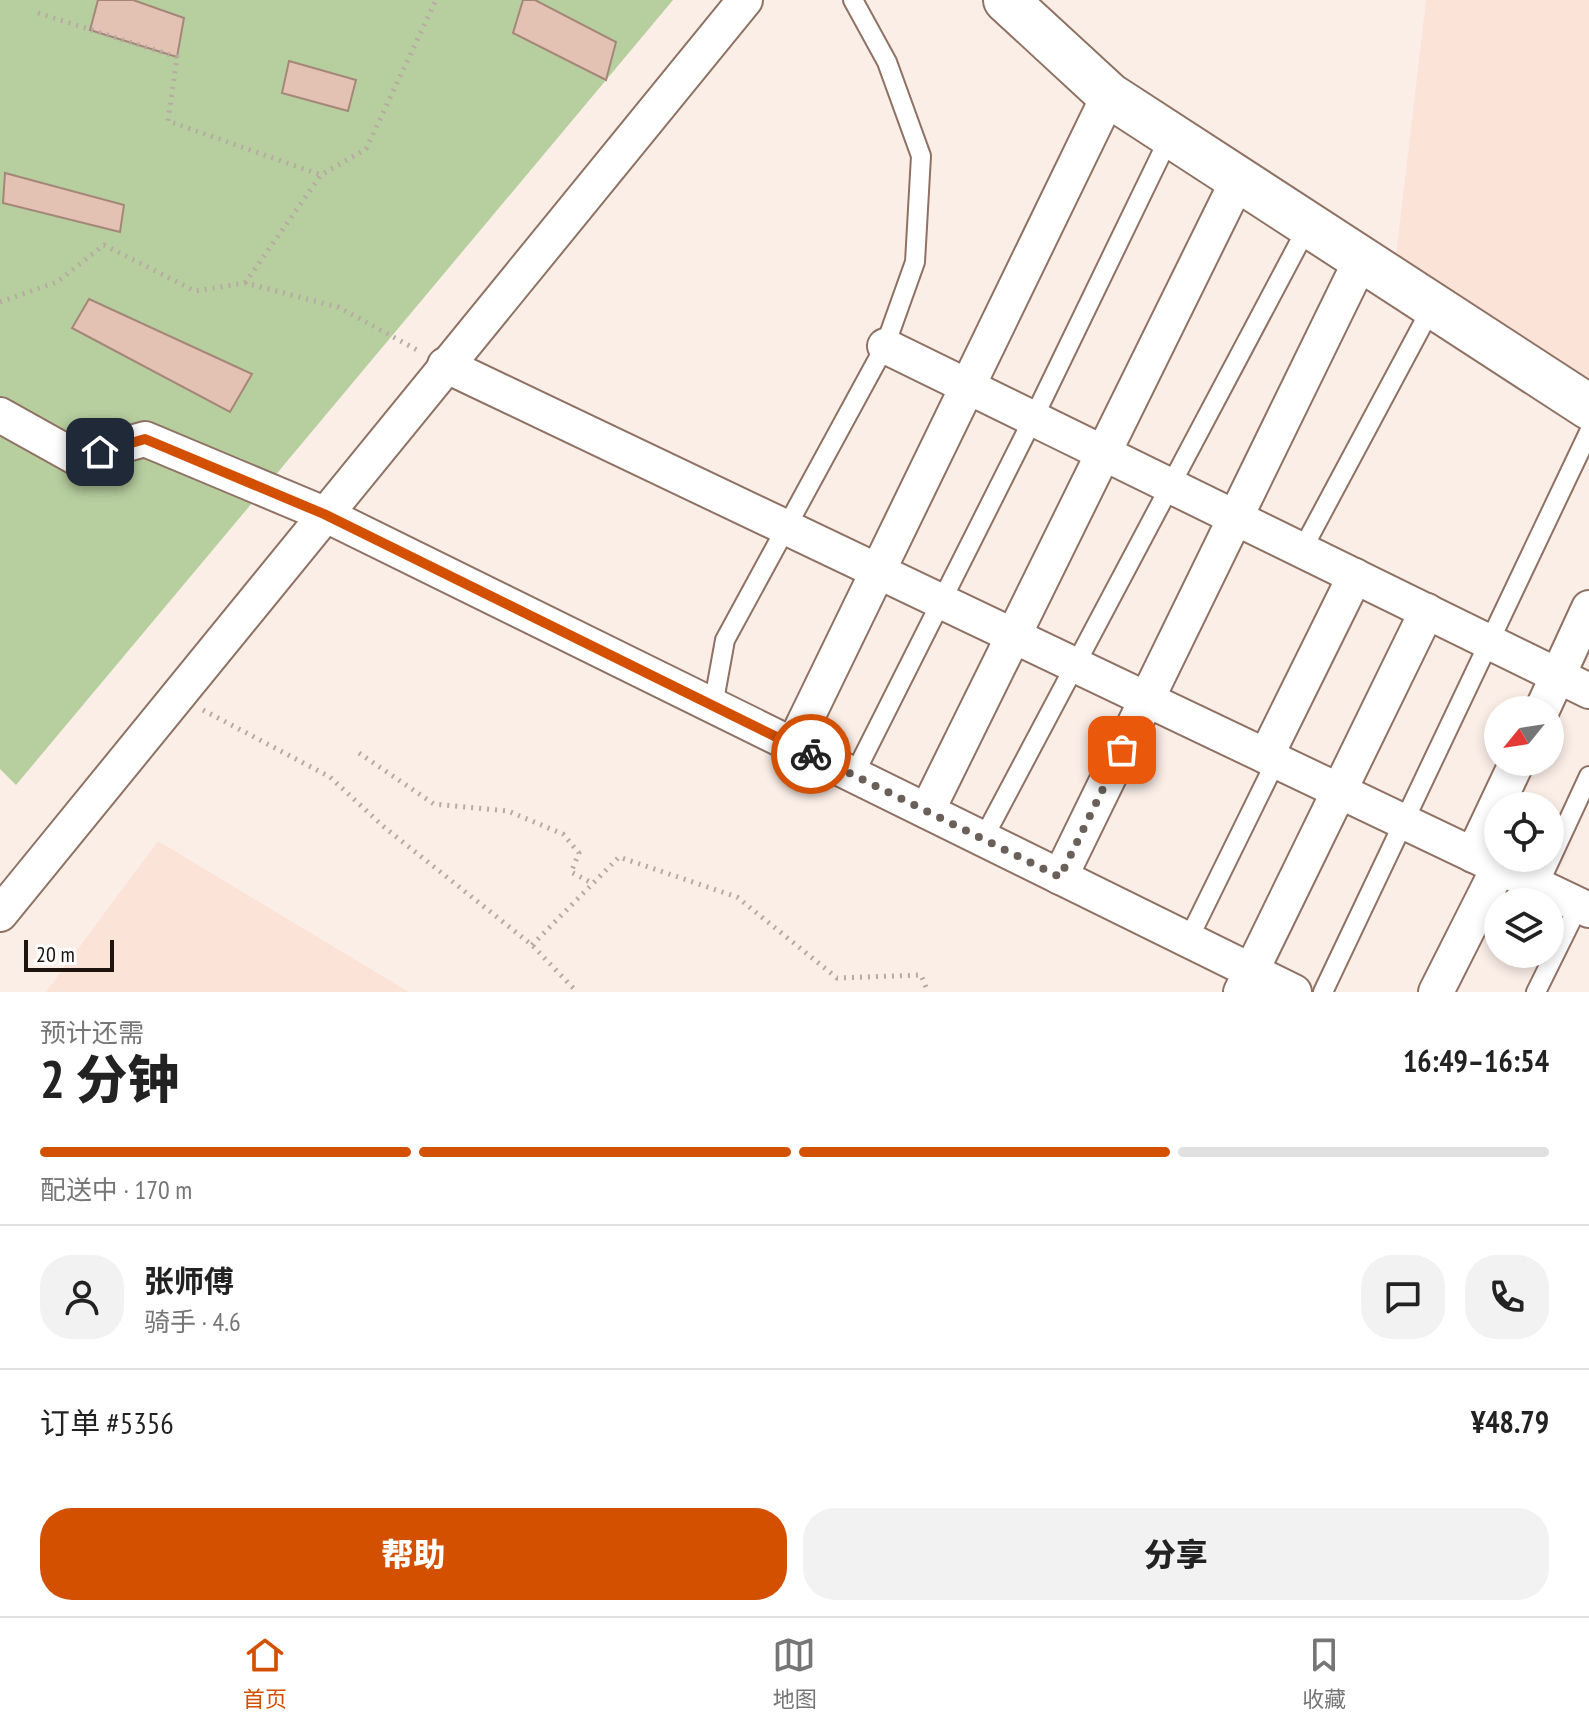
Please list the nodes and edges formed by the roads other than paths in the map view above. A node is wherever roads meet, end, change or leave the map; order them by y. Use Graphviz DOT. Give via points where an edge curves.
graph roads {
  1 [pos="745,0"];
  2 [pos="853,0"];
  3 [pos="1006,0"];
  4 [pos="1109,95"];
  5 [pos="1170,135"];
  6 [pos="1238,180"];
  7 [pos="1308,226"];
  8 [pos="1361,260"];
  9 [pos="1432,307"];
  10 [pos="885,346"];
  11 [pos="445,365"];
  12 [pos="966,386"];
  13 [pos="1589,407"];
  14 [pos="0,415"];
  15 [pos="1033,419"];
  16 [pos="1589,432"];
  17 [pos="1103,454"];
  18 [pos="1170,486"];
  19 [pos="324,514"];
  20 [pos="1235,518"];
  21 [pos="786,528"];
  22 [pos="1302,550"];
  23 [pos="876,570"];
  24 [pos="1355,576"];
  25 [pos="942,602"];
  26 [pos="1589,608"];
  27 [pos="1427,611"];
  28 [pos="1013,636"];
  29 [pos="1490,642"];
  30 [pos="1075,665"];
  31 [pos="1574,683"];
  32 [pos="1559,696"];
  33 [pos="1146,700"];
  34 [pos="713,706"];
  35 [pos="793,746"];
  36 [pos="1271,759"];
  37 [pos="854,775"];
  38 [pos="1589,776"];
  39 [pos="1339,791"];
  40 [pos="927,811"];
  41 [pos="1404,822"];
  42 [pos="983,839"];
  43 [pos="1484,860"];
  44 [pos="1484,866"];
  45 [pos="1509,872"];
  46 [pos="1060,877"];
  47 [pos="1538,886"];
  48 [pos="1584,908"];
  49 [pos="0,914"];
  50 [pos="1188,940"];
  51 [pos="1246,981"];
  52 [pos="1294,992"];
  53 [pos="1323,992"];
  54 [pos="1436,992"];
  55 [pos="1536,992"];
  1 -- 11 [label="street"];
  2 -- 10 [label="lane" via="887,62 921,156 915,262"];
  3 -- 4 [label="street"];
  4 -- 5 [label="street"];
  4 -- 12 [label="street"];
  5 -- 6 [label="street"];
  5 -- 15 [label="lane"];
  6 -- 7 [label="street"];
  6 -- 17 [label="street"];
  7 -- 8 [label="street"];
  7 -- 18 [label="lane"];
  8 -- 9 [label="street"];
  8 -- 20 [label="street"];
  9 -- 13 [label="street"];
  9 -- 22 [label="lane"];
  10 -- 12 [label="street"];
  10 -- 21 [label="lane"];
  11 -- 19 [label="street"];
  11 -- 21 [label="street"];
  12 -- 15 [label="street"];
  12 -- 23 [label="street"];
  14 -- 19 [label="street" via="77,458 145,439"];
  15 -- 17 [label="street"];
  15 -- 25 [label="lane"];
  16 -- 29 [label="lane"];
  17 -- 18 [label="street"];
  17 -- 28 [label="street"];
  18 -- 20 [label="street"];
  18 -- 30 [label="lane"];
  19 -- 34 [label="street"];
  19 -- 49 [label="street"];
  20 -- 22 [label="street"];
  20 -- 33 [label="street"];
  21 -- 23 [label="street"];
  21 -- 34 [label="lane" via="725,640"];
  22 -- 24 [label="street"];
  23 -- 25 [label="street"];
  23 -- 35 [label="street"];
  24 -- 27 [label="street"];
  24 -- 36 [label="street"];
  25 -- 28 [label="street"];
  25 -- 37 [label="lane"];
  26 -- 31 [label="street"];
  27 -- 29 [label="street"];
  27 -- 39 [label="street"];
  28 -- 30 [label="street"];
  28 -- 40 [label="street"];
  29 -- 31 [label="street"];
  29 -- 41 [label="lane"];
  30 -- 33 [label="street"];
  30 -- 42 [label="lane"];
  31 -- 32 [label="street"];
  33 -- 36 [label="street"];
  33 -- 46 [label="street"];
  34 -- 35 [label="street"];
  35 -- 37 [label="street"];
  36 -- 39 [label="street"];
  36 -- 50 [label="lane"];
  37 -- 40 [label="street"];
  38 -- 47 [label="lane"];
  39 -- 41 [label="street"];
  39 -- 51 [label="street"];
  40 -- 42 [label="street"];
  41 -- 43 [label="street"];
  41 -- 53 [label="lane"];
  42 -- 46 [label="street"];
  44 -- 54 [label="street"];
  45 -- 47 [label="street"];
  46 -- 50 [label="street"];
  47 -- 48 [label="street"];
  48 -- 55 [label="lane"];
  50 -- 51 [label="street"];
  51 -- 52 [label="street"];
}
